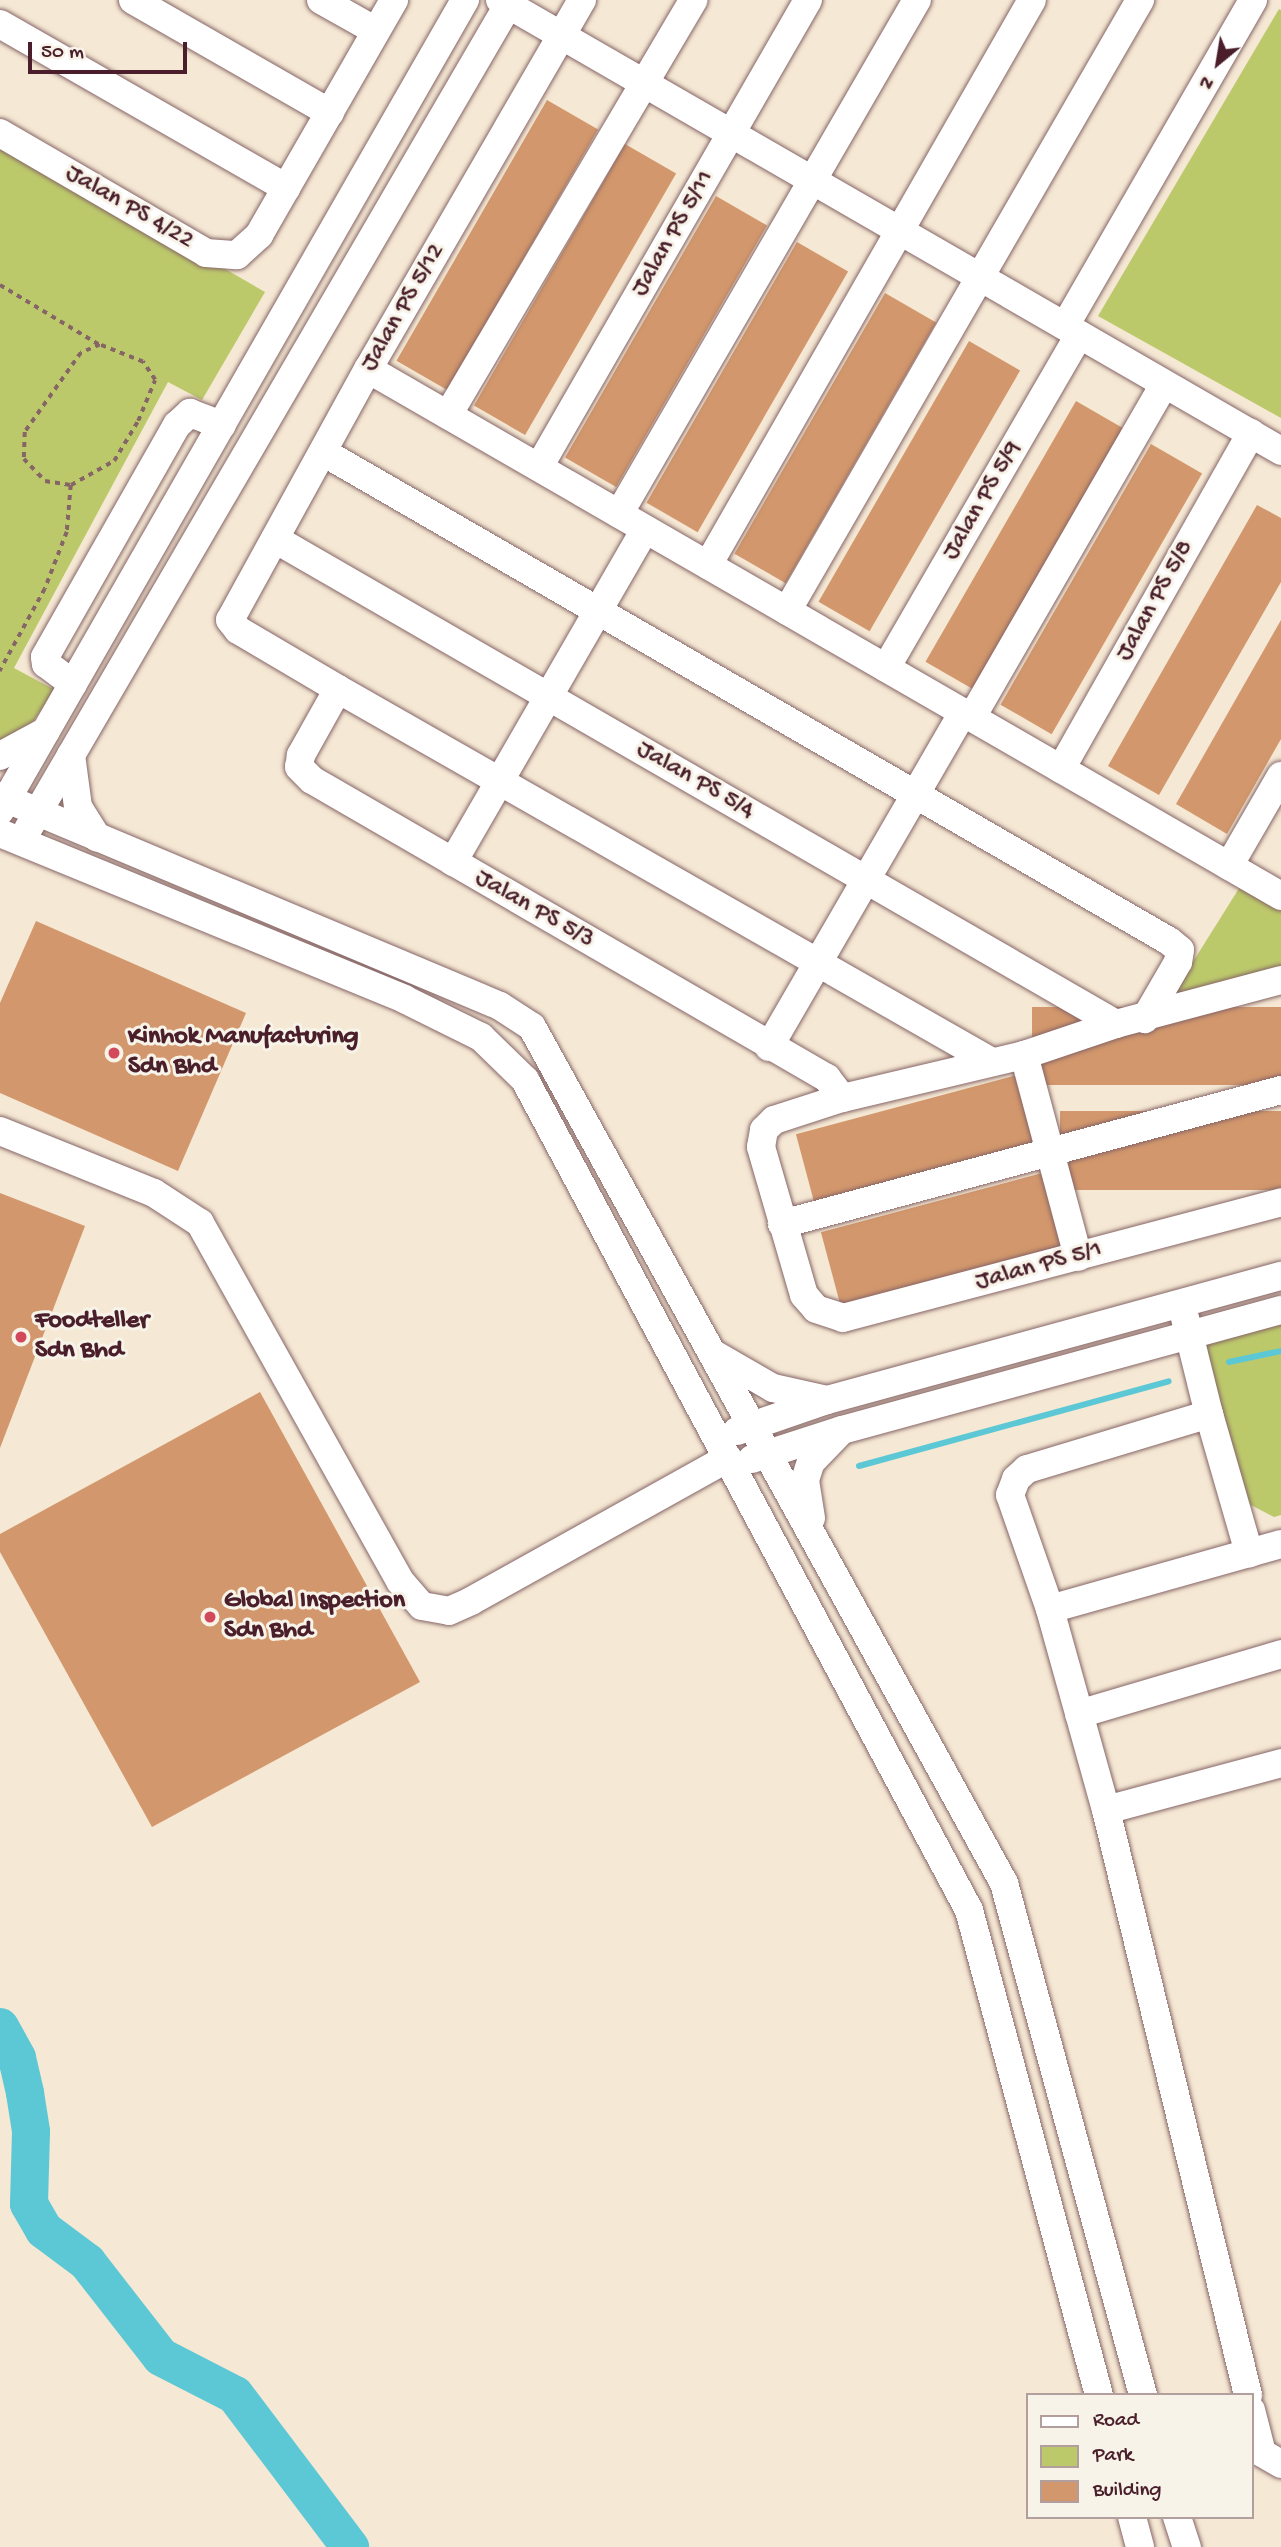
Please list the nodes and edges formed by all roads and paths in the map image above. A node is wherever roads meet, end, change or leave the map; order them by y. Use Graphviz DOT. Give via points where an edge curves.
graph roads {
  1 [pos="133,0"];
  2 [pos="321,0"];
  3 [pos="394,0"];
  4 [pos="465,0"];
  5 [pos="582,0"];
  6 [pos="693,0"];
  7 [pos="808,0"];
  8 [pos="917,0"];
  9 [pos="1032,0"];
  10 [pos="1140,0"];
  11 [pos="1253,0"];
  12 [pos="506,2"];
  13 [pos="0,24"];
  14 [pos="376,32"];
  15 [pos="561,36"];
  16 [pos="645,84"];
  17 [pos="330,113"];
  18 [pos="0,133"];
  19 [pos="732,134"];
  20 [pos="811,180"];
  21 [pos="286,188"];
  22 [pos="901,232"];
  23 [pos="981,278"];
  24 [pos="0,285"];
  25 [pos="1072,331"];
  26 [pos="100,345"];
  27 [pos="368,369"];
  28 [pos="1164,384"];
  29 [pos="448,415"];
  30 [pos="222,425"];
  31 [pos="1251,433"];
  32 [pos="1281,451"];
  33 [pos="323,452"];
  34 [pos="539,467"];
  35 [pos="71,485"];
  36 [pos="619,514"];
  37 [pos="645,529"];
  38 [pos="275,539"];
  39 [pos="708,565"];
  40 [pos="787,611"];
  41 [pos="597,613"];
  42 [pos="886,668"];
  43 [pos="0,671"];
  44 [pos="73,684"];
  45 [pos="338,689"];
  46 [pos="549,697"];
  47 [pos="967,715"];
  48 [pos="46,731"];
  49 [pos="71,755"];
  50 [pos="0,756"];
  51 [pos="1061,769"];
  52 [pos="1281,776"];
  53 [pos="500,781"];
  54 [pos="915,794"];
  55 [pos="2,802"];
  56 [pos="37,813"];
  57 [pos="10,837"];
  58 [pos="97,837"];
  59 [pos="453,862"];
  60 [pos="1229,866"];
  61 [pos="866,880"];
  62 [pos="1281,896"];
  63 [pos="819,962"];
  64 [pos="1281,979"];
  65 [pos="1146,1019"];
  66 [pos="1116,1024"];
  67 [pos="769,1047"];
  68 [pos="1024,1055"];
  69 [pos="992,1062"];
  70 [pos="1281,1090"];
  71 [pos="842,1098"];
  72 [pos="0,1131"];
  73 [pos="1051,1154"];
  74 [pos="1281,1202"];
  75 [pos="782,1224"];
  76 [pos="1078,1257"];
  77 [pos="1281,1276"];
  78 [pos="1181,1303"];
  79 [pos="1281,1310"];
  80 [pos="1189,1335"];
  81 [pos="711,1352"];
  82 [pos="827,1400"];
  83 [pos="1209,1414"];
  84 [pos="751,1424"];
  85 [pos="842,1430"];
  86 [pos="767,1452"];
  87 [pos="726,1455"];
  88 [pos="817,1542"];
  89 [pos="1281,1544"];
  90 [pos="1249,1553"];
  91 [pos="1050,1609"];
  92 [pos="1281,1654"];
  93 [pos="1079,1714"];
  94 [pos="1281,1763"];
  95 [pos="1106,1810"];
  96 [pos="1097,2393"];
  97 [pos="1142,2393"];
  98 [pos="1248,2393"];
  99 [pos="1253,2418"];
  100 [pos="1281,2464"];
  101 [pos="1133,2519"];
  102 [pos="1178,2519"];
  103 [pos="1140,2547"];
  104 [pos="1187,2547"];
  1 -- 17 [label="street"];
  2 -- 14 [label="street"];
  3 -- 14 [label="street"];
  4 -- 30 [label="street"];
  5 -- 15 [label="street, Jalan PS 5/12"];
  6 -- 16 [label="street"];
  7 -- 19 [label="street, Jalan PS 5/11"];
  8 -- 20 [label="street"];
  9 -- 22 [label="street"];
  10 -- 23 [label="street"];
  11 -- 25 [label="street, Jalan PS 5/9"];
  12 -- 15 [label="street"];
  12 -- 49 [label="street"];
  13 -- 21 [label="street"];
  14 -- 17 [label="street"];
  15 -- 16 [label="street"];
  15 -- 27 [label="street, Jalan PS 5/12"];
  16 -- 19 [label="street"];
  16 -- 29 [label="street"];
  17 -- 21 [label="street"];
  18 -- 21 [label="street, Jalan PS 4/22" via="206,253 237,255 259,235"];
  19 -- 20 [label="street"];
  19 -- 34 [label="street, Jalan PS 5/11"];
  20 -- 22 [label="street"];
  20 -- 36 [label="street"];
  22 -- 23 [label="street"];
  22 -- 39 [label="street"];
  23 -- 25 [label="street"];
  23 -- 40 [label="street"];
  24 -- 26 [label="path"];
  25 -- 28 [label="street"];
  25 -- 42 [label="street, Jalan PS 5/9"];
  26 -- 35 [label="path" via="81,353 25,432 24,459 45,481"];
  26 -- 35 [label="path" via="142,362 155,380 114,461"];
  27 -- 29 [label="street"];
  27 -- 33 [label="street, Jalan PS 5/12"];
  28 -- 31 [label="street"];
  28 -- 47 [label="street"];
  29 -- 34 [label="street"];
  30 -- 44 [label="street"];
  30 -- 44 [label="street" via="190,413 177,425 45,657 46,664"];
  31 -- 32 [label="street"];
  31 -- 51 [label="street, Jalan PS 5/8"];
  33 -- 38 [label="street, Jalan PS 5/12"];
  33 -- 41 [label="street"];
  34 -- 36 [label="street"];
  35 -- 43 [label="path" via="67,532 45,589"];
  36 -- 37 [label="street"];
  37 -- 39 [label="street"];
  37 -- 41 [label="street"];
  38 -- 45 [label="street, Jalan PS 5/12" via="230,620 238,630"];
  38 -- 46 [label="street, Jalan PS 5/4"];
  39 -- 40 [label="street"];
  40 -- 42 [label="street"];
  41 -- 46 [label="street"];
  41 -- 54 [label="street"];
  42 -- 47 [label="street"];
  44 -- 48 [label="street"];
  45 -- 53 [label="street"];
  45 -- 59 [label="street, Jalan PS 5/3" via="301,755 299,767 312,780"];
  46 -- 53 [label="street"];
  46 -- 61 [label="street, Jalan PS 5/4"];
  47 -- 51 [label="street"];
  47 -- 54 [label="street"];
  48 -- 50 [label="street"];
  48 -- 55 [label="street"];
  49 -- 56 [label="street"];
  49 -- 58 [label="street" via="78,807"];
  51 -- 60 [label="street"];
  52 -- 60 [label="street"];
  53 -- 59 [label="street"];
  53 -- 63 [label="street"];
  54 -- 61 [label="street"];
  54 -- 65 [label="street" via="1180,950"];
  55 -- 56 [label="street"];
  56 -- 57 [label="street"];
  56 -- 58 [label="street"];
  57 -- 87 [label="street" via="404,999 481,1037 511,1062"];
  58 -- 81 [label="street" via="500,1006 532,1027"];
  59 -- 67 [label="street, Jalan PS 5/3"];
  60 -- 62 [label="street"];
  61 -- 63 [label="street"];
  61 -- 66 [label="street, Jalan PS 5/4"];
  63 -- 67 [label="street"];
  63 -- 69 [label="street"];
  64 -- 65 [label="street"];
  65 -- 66 [label="street"];
  66 -- 68 [label="street"];
  67 -- 71 [label="street, Jalan PS 5/3" via="827,1079"];
  68 -- 69 [label="street"];
  68 -- 73 [label="street"];
  69 -- 71 [label="street"];
  70 -- 73 [label="street"];
  71 -- 75 [label="street" via="774,1120 764,1130 761,1147"];
  72 -- 87 [label="street" via="154,1193 201,1223 400,1581 422,1606 449,1611 471,1601"];
  73 -- 75 [label="street"];
  73 -- 76 [label="street"];
  74 -- 76 [label="street, Jalan PS 5/1"];
  75 -- 76 [label="street, Jalan PS 5/1" via="804,1295 822,1312 843,1318"];
  77 -- 78 [label="street"];
  78 -- 80 [label="street"];
  78 -- 82 [label="street"];
  79 -- 80 [label="street"];
  80 -- 83 [label="street"];
  80 -- 85 [label="street"];
  81 -- 82 [label="street" via="773,1388"];
  81 -- 84 [label="street"];
  82 -- 84 [label="street"];
  83 -- 90 [label="street"];
  83 -- 91 [label="street" via="1027,1469 1016,1479 1010,1495"];
  84 -- 86 [label="street"];
  84 -- 87 [label="street"];
  85 -- 86 [label="street"];
  85 -- 88 [label="street" via="821,1447 805,1480"];
  86 -- 87 [label="street"];
  86 -- 88 [label="street"];
  87 -- 96 [label="street" via="969,1910"];
  88 -- 97 [label="street" via="1004,1883"];
  89 -- 90 [label="street"];
  90 -- 91 [label="street"];
  91 -- 93 [label="street"];
  92 -- 93 [label="street"];
  93 -- 95 [label="street"];
  94 -- 95 [label="street"];
  95 -- 98 [label="street"];
  99 -- 100 [label="street" via="1262,2453"];
  101 -- 103 [label="street"];
  102 -- 104 [label="street"];
}
